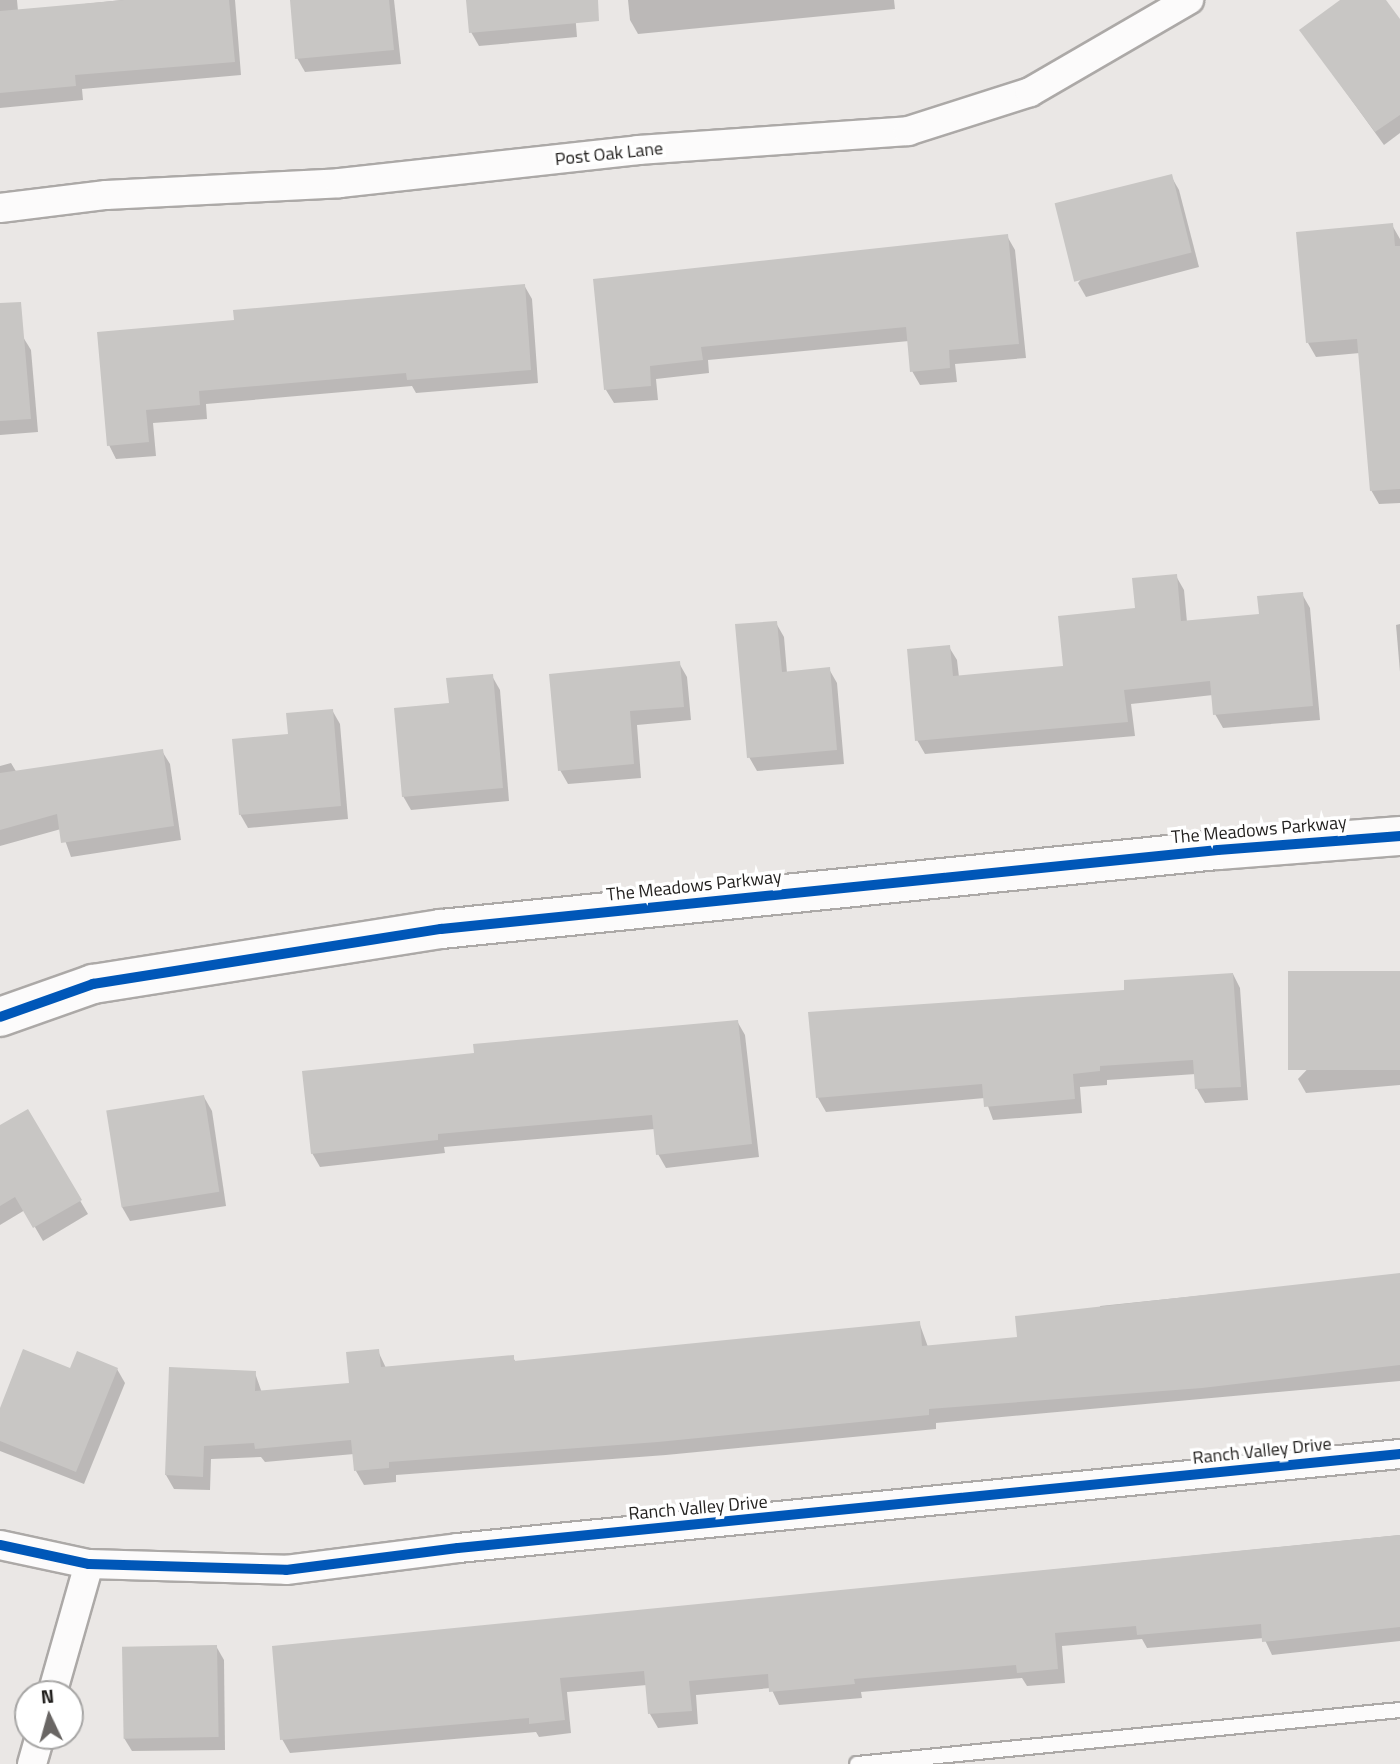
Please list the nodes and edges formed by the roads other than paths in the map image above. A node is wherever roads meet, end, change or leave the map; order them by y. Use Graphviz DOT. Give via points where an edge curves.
graph roads {
  1 [pos="1189,0"];
  2 [pos="0,208"];
  3 [pos="1400,836"];
  4 [pos="0,1017"];
  5 [pos="1400,1454"];
  6 [pos="0,1545"];
  7 [pos="89,1563"];
  8 [pos="55,1680"];
  9 [pos="1400,1710"];
  10 [pos="857,1764"];
  1 -- 2 [label="street, Post Oak Lane" via="1030,92 908,131 638,150 340,183 106,195"];
  3 -- 4 [label="street, The Meadows Parkway" via="1218,850 441,929 93,984"];
  5 -- 7 [label="street, Ranch Valley Drive" via="458,1548 286,1570"];
  6 -- 7 [label="street, Ranch Valley Drive"];
  7 -- 8 [label="street"];
  9 -- 10 [label="lane"];
}
